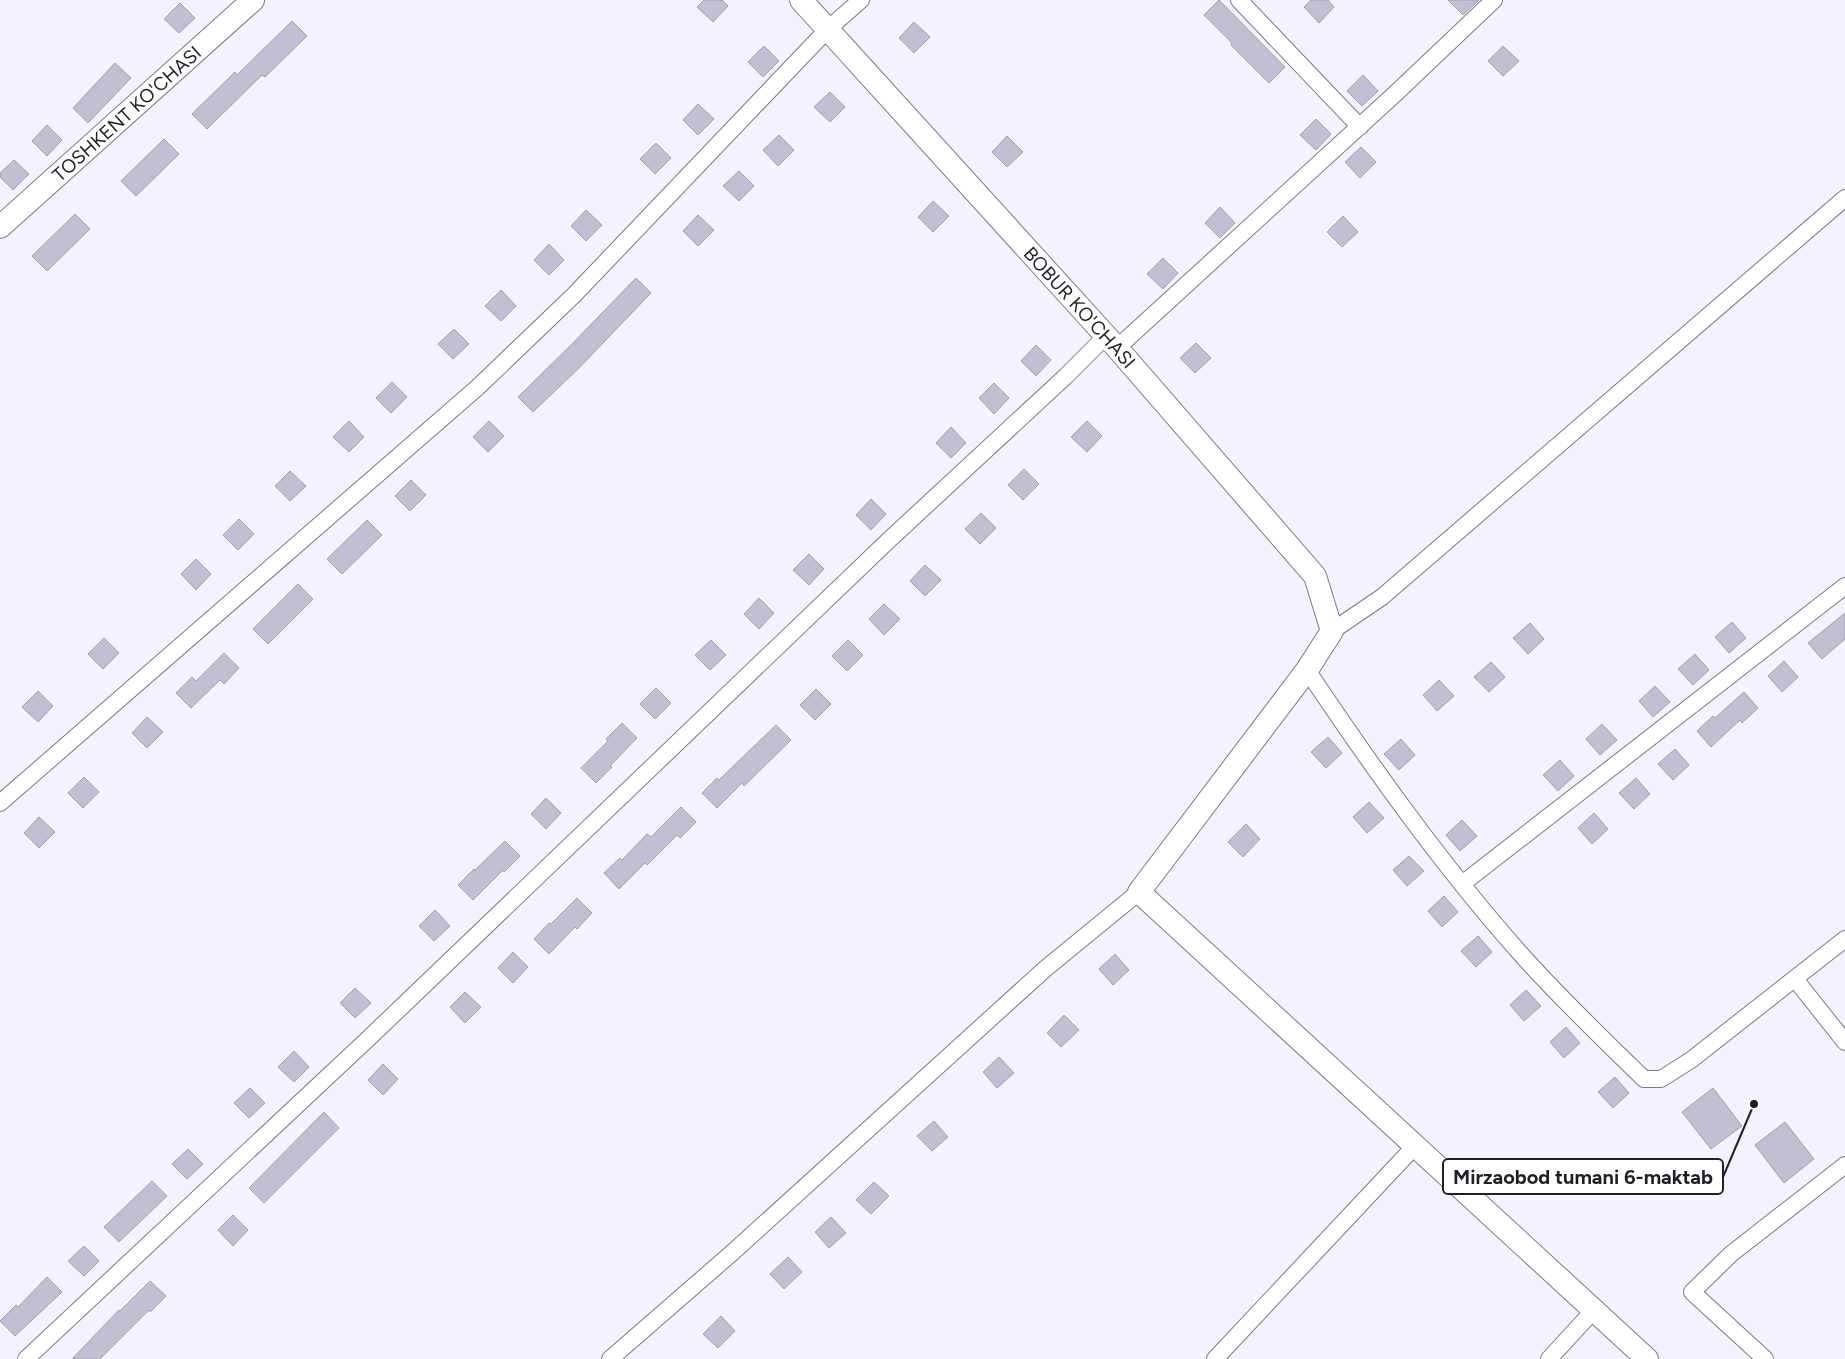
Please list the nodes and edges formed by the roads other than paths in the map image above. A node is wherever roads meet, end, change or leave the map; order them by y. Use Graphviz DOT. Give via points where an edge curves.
graph roads {
  1 [pos="253,0"];
  2 [pos="801,0"];
  3 [pos="861,0"];
  4 [pos="1239,0"];
  5 [pos="1494,0"];
  6 [pos="828,29"];
  7 [pos="1360,127"];
  8 [pos="1845,198"];
  9 [pos="0,227"];
  10 [pos="1112,342"];
  11 [pos="1845,586"];
  12 [pos="1332,631"];
  13 [pos="1307,670"];
  14 [pos="0,803"];
  15 [pos="1462,884"];
  16 [pos="1139,892"];
  17 [pos="1845,939"];
  18 [pos="1795,978"];
  19 [pos="1845,1042"];
  20 [pos="1416,1146"];
  21 [pos="1845,1165"];
  22 [pos="1594,1310"];
  23 [pos="26,1359"];
  24 [pos="610,1359"];
  25 [pos="1215,1359"];
  26 [pos="1549,1359"];
  27 [pos="1647,1359"];
  28 [pos="1764,1359"];
  1 -- 9 [label="street, TOSHKENT KO'CHASI"];
  2 -- 6 [label="street, BOBUR KO'CHASI"];
  3 -- 6 [label="street"];
  4 -- 7 [label="street"];
  5 -- 7 [label="street"];
  6 -- 10 [label="street, BOBUR KO'CHASI"];
  6 -- 14 [label="street" via="574,295 478,387"];
  7 -- 10 [label="street"];
  8 -- 12 [label="street" via="1382,597"];
  10 -- 12 [label="street, BOBUR KO'CHASI" via="1315,576"];
  10 -- 23 [label="street" via="1066,376 890,539 369,1038"];
  11 -- 15 [label="street"];
  12 -- 13 [label="street"];
  13 -- 15 [label="street" via="1391,791"];
  13 -- 16 [label="street"];
  15 -- 18 [label="street" via="1520,952 1644,1079 1661,1079 1691,1060"];
  16 -- 20 [label="street"];
  16 -- 24 [label="street" via="1044,968"];
  17 -- 18 [label="street"];
  18 -- 19 [label="street"];
  20 -- 22 [label="street"];
  20 -- 25 [label="street"];
  21 -- 28 [label="street" via="1731,1254 1692,1292"];
  22 -- 26 [label="street"];
  22 -- 27 [label="street"];
}
